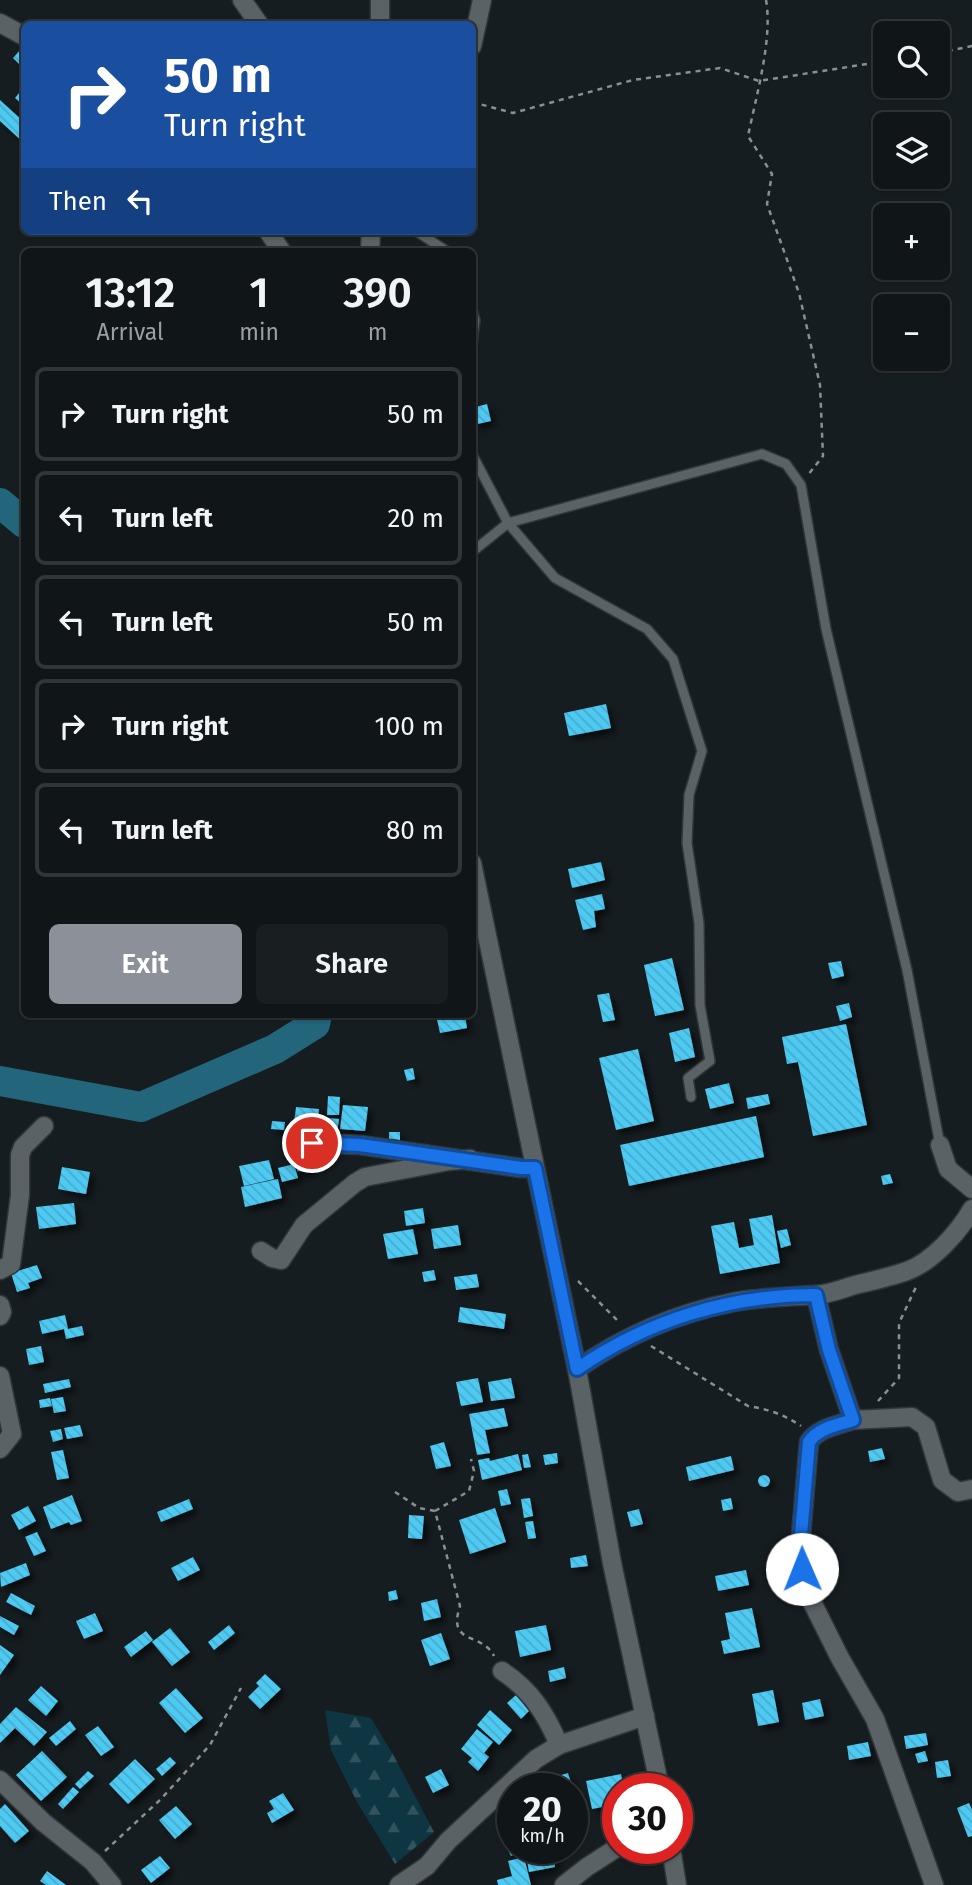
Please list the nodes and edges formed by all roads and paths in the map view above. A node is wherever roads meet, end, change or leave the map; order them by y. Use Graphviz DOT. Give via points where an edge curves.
graph roads {
  1 [pos="242,0"];
  2 [pos="380,0"];
  3 [pos="482,0"];
  4 [pos="766,0"];
  5 [pos="256,21"];
  6 [pos="380,21"];
  7 [pos="0,23"];
  8 [pos="476,28"];
  9 [pos="21,34"];
  10 [pos="972,46"];
  11 [pos="950,51"];
  12 [pos="873,63"];
  13 [pos="760,80"];
  14 [pos="476,103"];
  15 [pos="422,235"];
  16 [pos="442,248"];
  17 [pos="476,462"];
  18 [pos="802,485"];
  19 [pos="508,523"];
  20 [pos="476,549"];
  21 [pos="476,882"];
  22 [pos="691,1097"];
  23 [pos="44,1126"];
  24 [pos="312,1143"];
  25 [pos="360,1145"];
  26 [pos="940,1146"];
  27 [pos="470,1159"];
  28 [pos="535,1168"];
  29 [pos="366,1177"];
  30 [pos="972,1189"];
  31 [pos="972,1209"];
  32 [pos="261,1251"];
  33 [pos="554,1256"];
  34 [pos="931,1256"];
  35 [pos="0,1270"];
  36 [pos="816,1295"];
  37 [pos="0,1305"];
  38 [pos="0,1316"];
  39 [pos="634,1336"];
  40 [pos="577,1369"];
  41 [pos="0,1376"];
  42 [pos="853,1420"];
  43 [pos="814,1436"];
  44 [pos="0,1449"];
  45 [pos="471,1459"];
  46 [pos="972,1489"];
  47 [pos="395,1492"];
  48 [pos="435,1511"];
  49 [pos="461,1633"];
  50 [pos="502,1671"];
  51 [pos="241,1688"];
  52 [pos="645,1716"];
  53 [pos="559,1745"];
  54 [pos="657,1773"];
  55 [pos="0,1780"];
  56 [pos="602,1857"];
  57 [pos="93,1862"];
  58 [pos="674,1864"];
  59 [pos="112,1885"];
  60 [pos="400,1885"];
  61 [pos="564,1885"];
  62 [pos="677,1885"];
  63 [pos="934,1885"];
  1 -- 5 [label="street"];
  2 -- 6 [label="street"];
  3 -- 8 [label="street"];
  4 -- 13 [label="path" via="769,15"];
  7 -- 9 [label="street"];
  10 -- 11 [label="path"];
  12 -- 13 [label="path"];
  13 -- 14 [label="path" via="720,68 633,79 513,113"];
  13 -- 18 [label="path" via="748,136 772,174 767,204 799,293 820,385 823,456"];
  15 -- 16 [label="lane"];
  17 -- 19 [label="lane"];
  18 -- 19 [label="lane" via="786,464 762,454"];
  18 -- 26 [label="lane" via="826,629 907,970"];
  19 -- 20 [label="lane"];
  19 -- 22 [label="lane" via="555,578 647,629 673,659 702,751 689,795 687,843 699,923 700,1004 710,1061 688,1077"];
  21 -- 28 [label="street"];
  23 -- 35 [label="street" via="20,1155 16,1242 11,1264"];
  24 -- 25 [label="street"];
  25 -- 27 [label="street"];
  25 -- 29 [label="street"];
  26 -- 30 [label="street" via="948,1168"];
  27 -- 28 [label="street"];
  27 -- 29 [label="street"];
  28 -- 33 [label="street"];
  29 -- 32 [label="street" via="304,1226 281,1260"];
  31 -- 34 [label="street"];
  33 -- 39 [label="path"];
  33 -- 40 [label="street"];
  34 -- 36 [label="street" via="909,1270"];
  34 -- 42 [label="path" via="899,1323 899,1378 883,1398"];
  36 -- 39 [label="street" via="735,1302 666,1321"];
  36 -- 42 [label="street"];
  37 -- 38 [label="street"];
  39 -- 40 [label="street"];
  39 -- 43 [label="path" via="748,1406 791,1419"];
  40 -- 52 [label="street"];
  41 -- 44 [label="street" via="12,1434"];
  42 -- 43 [label="street"];
  42 -- 46 [label="street" via="912,1417 926,1427 942,1480 958,1492"];
  43 -- 63 [label="street" via="809,1442 801,1535 808,1594 875,1719"];
  45 -- 48 [label="path" via="474,1471 468,1491"];
  47 -- 48 [label="path" via="419,1508"];
  48 -- 49 [label="path" via="460,1606 456,1619"];
  50 -- 53 [label="street" via="526,1689 547,1716"];
  51 -- 57 [label="path" via="210,1745 161,1799"];
  52 -- 53 [label="street"];
  52 -- 54 [label="street"];
  53 -- 60 [label="street" via="537,1759 427,1866"];
  55 -- 57 [label="street"];
  56 -- 61 [label="street"];
  57 -- 59 [label="street"];
  58 -- 62 [label="street"];
}
